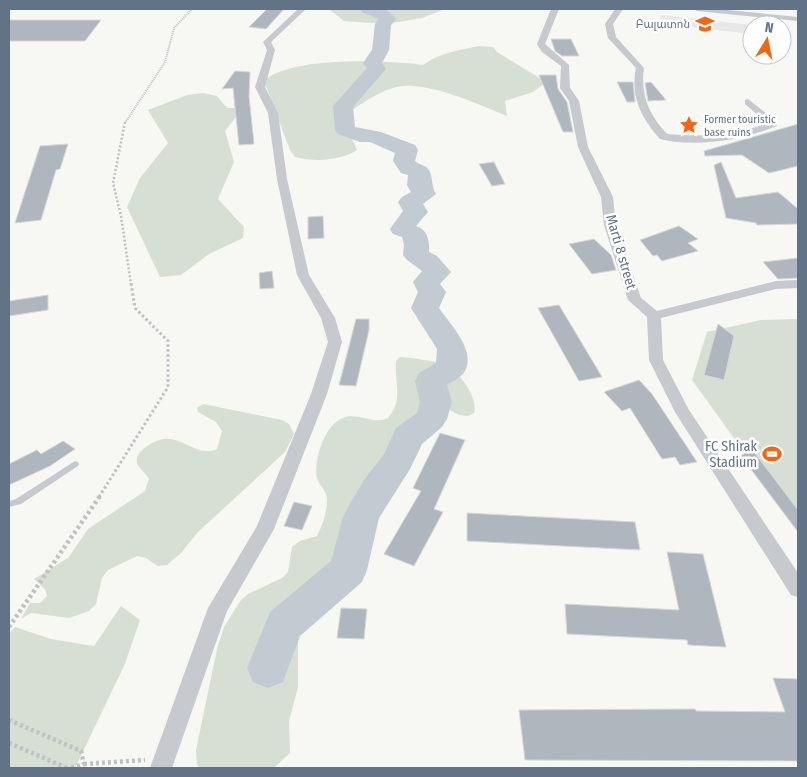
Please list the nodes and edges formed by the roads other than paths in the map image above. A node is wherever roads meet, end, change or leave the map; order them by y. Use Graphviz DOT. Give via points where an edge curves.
graph roads {
  1 [pos="302,9"];
  2 [pos="555,9"];
  3 [pos="619,9"];
  4 [pos="697,9"];
  5 [pos="798,19"];
  6 [pos="748,102"];
  7 [pos="798,284"];
  8 [pos="654,316"];
  9 [pos="75,464"];
  10 [pos="9,504"];
  11 [pos="798,588"];
  12 [pos="162,764"];
  1 -- 12 [label="street" via="267,42 270,50 260,87 273,113 282,179 303,275 328,318 335,342 319,394 265,528 218,608"];
  2 -- 8 [label="street, Marti 8 street" via="541,44 544,50 565,65 565,88 574,101 583,147 607,196 610,225 634,300"];
  3 -- 6 [label="street" via="610,24 612,38 640,68 636,90 647,115 664,137 685,140 716,137 774,124"];
  4 -- 5 [label="street"];
  7 -- 8 [label="street" via="776,285"];
  8 -- 11 [label="street" via="656,360 683,412"];
  9 -- 10 [label="lane" via="18,502"];
}
